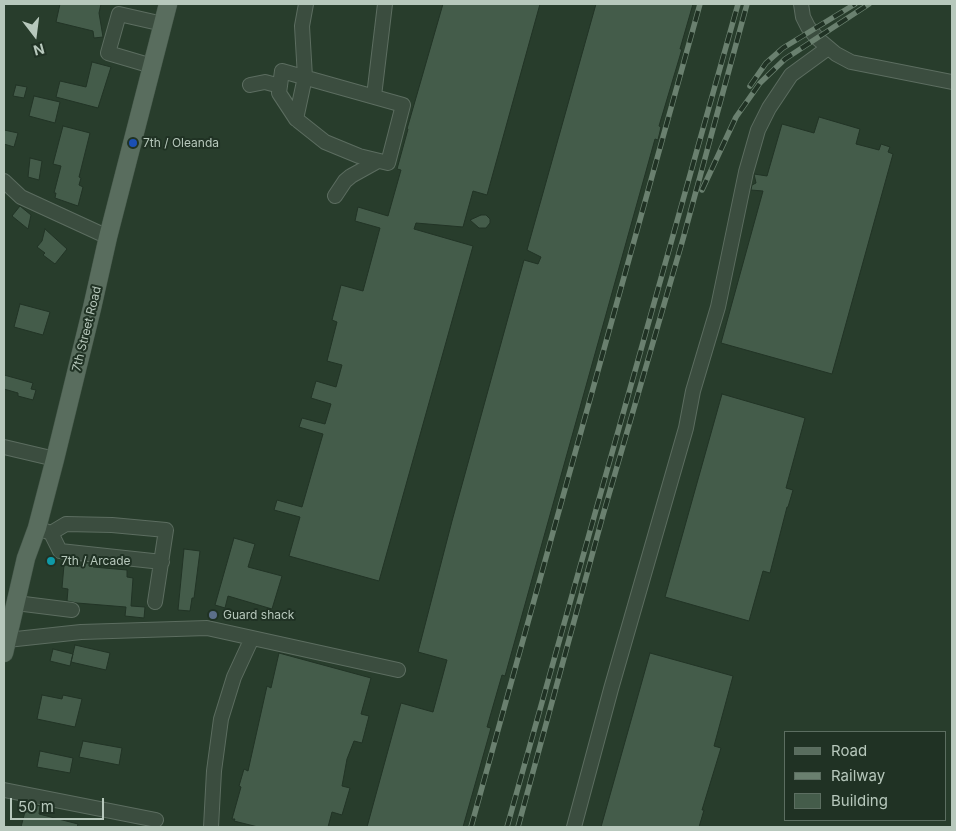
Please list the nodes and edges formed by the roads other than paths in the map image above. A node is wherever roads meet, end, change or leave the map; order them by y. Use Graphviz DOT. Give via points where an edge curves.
graph roads {
  1 [pos="168,4"];
  2 [pos="306,4"];
  3 [pos="385,4"];
  4 [pos="801,4"];
  5 [pos="163,24"];
  6 [pos="828,48"];
  7 [pos="152,66"];
  8 [pos="305,77"];
  9 [pos="952,82"];
  10 [pos="250,85"];
  11 [pos="280,89"];
  12 [pos="374,96"];
  13 [pos="296,119"];
  14 [pos="378,162"];
  15 [pos="4,181"];
  16 [pos="335,196"];
  17 [pos="108,237"];
  18 [pos="4,447"];
  19 [pos="55,459"];
  20 [pos="44,530"];
  21 [pos="162,562"];
  22 [pos="155,602"];
  23 [pos="16,603"];
  24 [pos="72,610"];
  25 [pos="252,638"];
  26 [pos="6,646"];
  27 [pos="398,670"];
  28 [pos="4,790"];
  29 [pos="156,820"];
  30 [pos="210,827"];
  31 [pos="574,827"];
  1 -- 5 [label="main road, 7th Street Road"];
  2 -- 8 [label="street" via="302,26"];
  3 -- 12 [label="street"];
  4 -- 6 [label="street" via="808,26"];
  5 -- 7 [label="main road, 7th Street Road"];
  5 -- 7 [label="street" via="119,14 108,53"];
  6 -- 9 [label="street" via="851,62"];
  6 -- 31 [label="street" via="791,75 758,130 718,307"];
  7 -- 17 [label="main road, 7th Street Road"];
  8 -- 11 [label="street" via="282,71"];
  8 -- 12 [label="street"];
  8 -- 13 [label="street"];
  10 -- 11 [label="street" via="265,82"];
  11 -- 13 [label="street"];
  12 -- 14 [label="street" via="403,105 388,163"];
  13 -- 14 [label="street" via="325,142"];
  14 -- 16 [label="street" via="351,176"];
  15 -- 17 [label="street" via="20,198"];
  17 -- 19 [label="main road, 7th Street Road"];
  18 -- 19 [label="street"];
  19 -- 20 [label="main road, 7th Street Road"];
  20 -- 21 [label="street" via="60,551"];
  20 -- 21 [label="street" via="66,524 166,530"];
  20 -- 23 [label="main road, 7th Street Road" via="26,558"];
  21 -- 22 [label="street"];
  23 -- 24 [label="street"];
  23 -- 26 [label="main road, 7th Street Road"];
  25 -- 26 [label="street" via="207,628 81,632"];
  25 -- 27 [label="street"];
  25 -- 30 [label="street" via="234,677 221,719"];
  28 -- 29 [label="street"];
}
